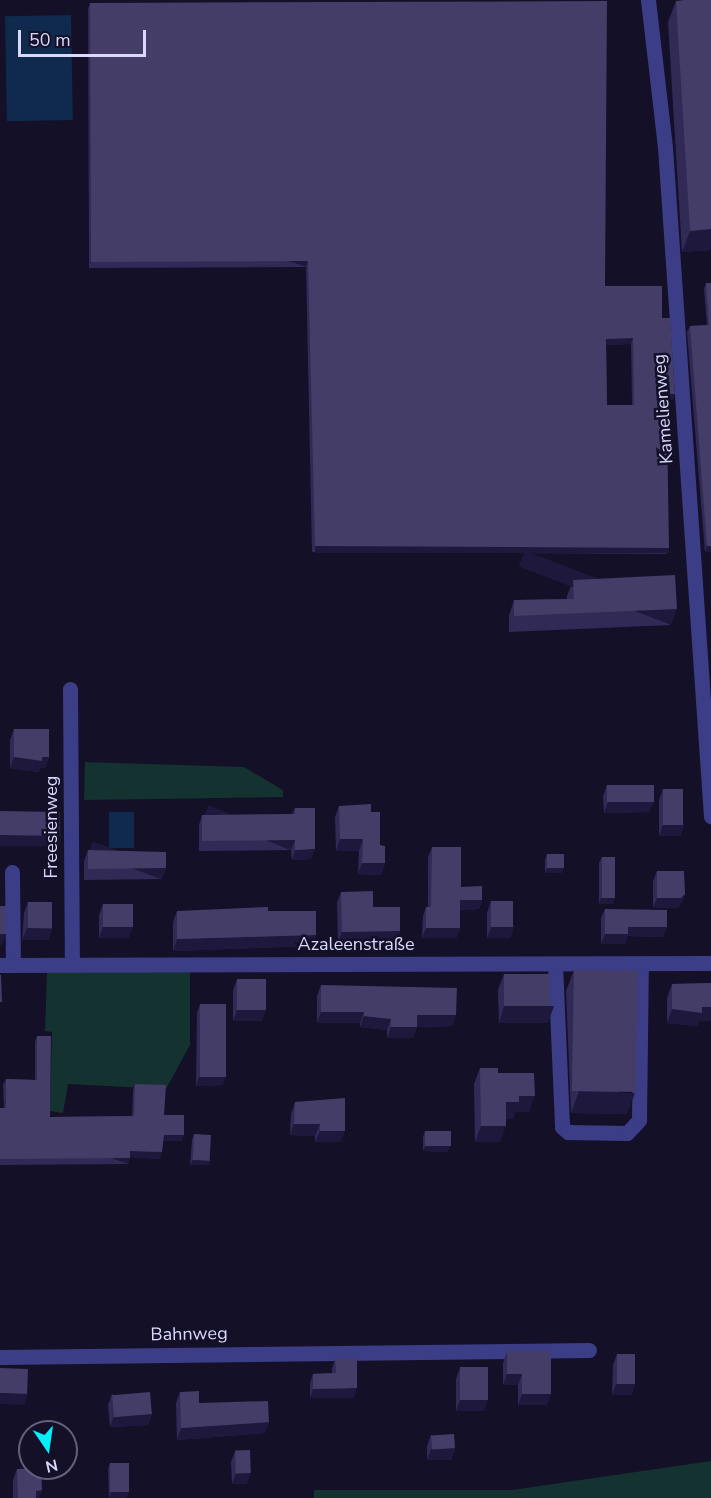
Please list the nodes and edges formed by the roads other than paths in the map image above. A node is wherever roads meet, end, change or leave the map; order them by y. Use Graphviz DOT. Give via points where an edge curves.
graph roads {
  1 [pos="648,0"];
  2 [pos="69,689"];
  3 [pos="711,816"];
  4 [pos="12,872"];
  5 [pos="711,963"];
  6 [pos="555,964"];
  7 [pos="641,964"];
  8 [pos="7,965"];
  9 [pos="72,965"];
  10 [pos="589,1350"];
  11 [pos="0,1357"];
  1 -- 3 [label="street, Kamelienweg" via="665,147"];
  2 -- 9 [label="street, Freesienweg"];
  4 -- 8 [label="street"];
  5 -- 7 [label="street, Azaleenstraße"];
  6 -- 7 [label="street, Azaleenstraße"];
  6 -- 7 [label="street" via="561,1127 568,1132 627,1133 639,1120"];
  6 -- 9 [label="street, Azaleenstraße"];
  8 -- 9 [label="street, Azaleenstraße"];
  10 -- 11 [label="street, Bahnweg"];
}
